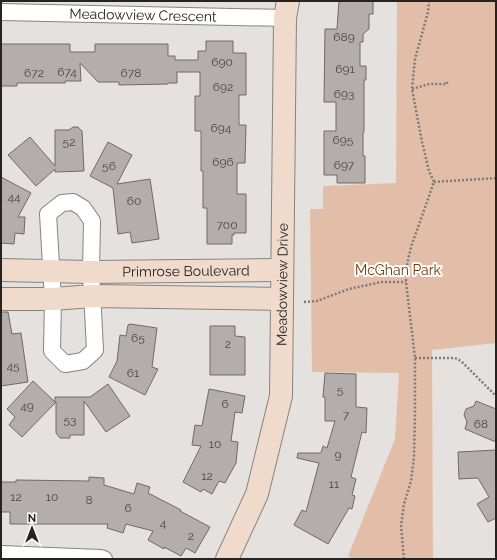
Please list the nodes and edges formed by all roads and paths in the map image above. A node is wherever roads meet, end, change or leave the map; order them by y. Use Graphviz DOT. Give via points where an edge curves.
graph roads {
  1 [pos="429,1"];
  2 [pos="286,9"];
  3 [pos="1,12"];
  4 [pos="447,82"];
  5 [pos="412,89"];
  6 [pos="496,178"];
  7 [pos="434,182"];
  8 [pos="1,270"];
  9 [pos="51,270"];
  10 [pos="281,270"];
  11 [pos="91,272"];
  12 [pos="406,282"];
  13 [pos="93,296"];
  14 [pos="1,299"];
  15 [pos="53,299"];
  16 [pos="282,299"];
  17 [pos="304,302"];
  18 [pos="415,358"];
  19 [pos="496,396"];
  20 [pos="1,554"];
  21 [pos="104,559"];
  22 [pos="227,559"];
  23 [pos="404,559"];
  1 -- 5 [label="path" via="415,59"];
  2 -- 3 [label="street, Meadowview Crescent"];
  2 -- 10 [label="street, Meadowview Drive"];
  4 -- 5 [label="path"];
  5 -- 7 [label="path" via="429,172"];
  6 -- 7 [label="path"];
  7 -- 12 [label="path" via="411,247"];
  8 -- 9 [label="street, Primrose Boulevard"];
  9 -- 11 [label="street, Primrose Boulevard"];
  9 -- 11 [label="street" via="48,214 62,203 73,202 83,208 92,221"];
  9 -- 15 [label="street"];
  10 -- 11 [label="street, Primrose Boulevard"];
  10 -- 16 [label="street, Meadowview Drive"];
  11 -- 13 [label="street"];
  12 -- 17 [label="path" via="381,282 349,289 317,301"];
  12 -- 18 [label="path"];
  13 -- 15 [label="street, Primrose Boulevard"];
  13 -- 15 [label="street" via="95,350 83,361 65,364 52,351"];
  13 -- 16 [label="street, Primrose Boulevard"];
  14 -- 15 [label="street, Primrose Boulevard"];
  16 -- 22 [label="street, Meadowview Drive" via="281,396 257,494"];
  18 -- 19 [label="path" via="455,358"];
  18 -- 23 [label="path" via="414,457 401,526"];
  20 -- 21 [label="street"];
}
